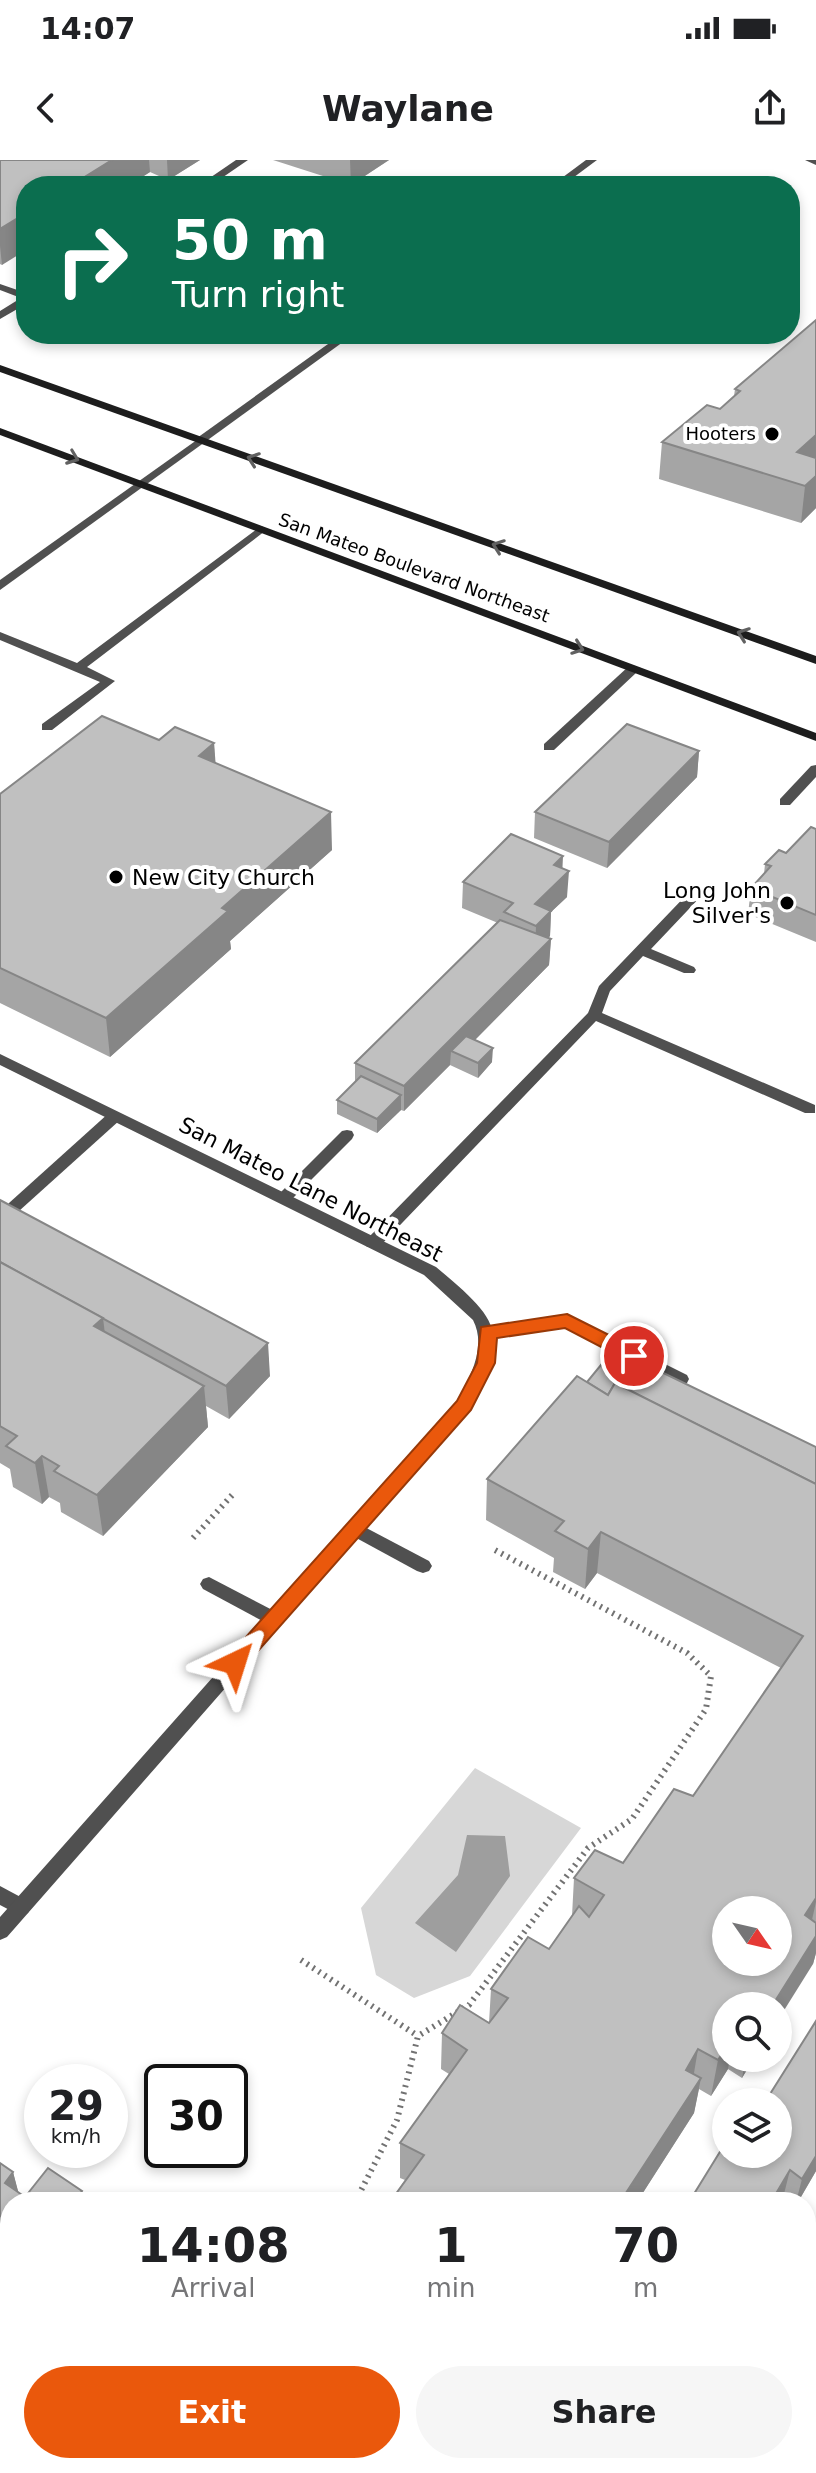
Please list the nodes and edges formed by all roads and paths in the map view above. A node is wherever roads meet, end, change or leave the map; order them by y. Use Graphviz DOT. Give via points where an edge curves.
graph roads {
  1 [pos="243,160"];
  2 [pos="592,160"];
  3 [pos="810,160"];
  4 [pos="816,162"];
  5 [pos="218,176"];
  6 [pos="570,176"];
  7 [pos="335,344"];
  8 [pos="0,368"];
  9 [pos="0,431"];
  10 [pos="201,440"];
  11 [pos="141,484"];
  12 [pos="261,529"];
  13 [pos="0,586"];
  14 [pos="0,636"];
  15 [pos="816,660"];
  16 [pos="78,668"];
  17 [pos="633,669"];
  18 [pos="47,727"];
  19 [pos="816,737"];
  20 [pos="549,747"];
  21 [pos="816,769"];
  22 [pos="785,802"];
  23 [pos="700,889"];
  24 [pos="641,950"];
  25 [pos="689,970"];
  26 [pos="594,1015"];
  27 [pos="0,1059"];
  28 [pos="810,1109"];
  29 [pos="115,1116"];
  30 [pos="347,1135"];
  31 [pos="284,1198"];
  32 [pos="14,1207"];
  33 [pos="373,1243"];
  34 [pos="488,1332"];
  35 [pos="681,1379"];
  36 [pos="234,1493"];
  37 [pos="355,1529"];
  38 [pos="193,1538"];
  39 [pos="493,1549"];
  40 [pos="423,1566"];
  41 [pos="209,1584"];
  42 [pos="274,1619"];
  43 [pos="0,1895"];
  44 [pos="21,1907"];
  45 [pos="0,1931"];
  46 [pos="301,1960"];
  47 [pos="418,2036"];
  48 [pos="360,2192"];
  1 -- 5 [label="street"];
  2 -- 6 [label="street"];
  3 -- 4 [label="street"];
  7 -- 10 [label="street"];
  8 -- 10 [label="main road"];
  9 -- 11 [label="main road, San Mateo Boulevard Northeast, one-way"];
  10 -- 11 [label="street"];
  15 -- 10 [label="main road, one-way"];
  11 -- 12 [label="main road, San Mateo Boulevard Northeast"];
  11 -- 13 [label="street"];
  12 -- 16 [label="street"];
  12 -- 17 [label="main road, San Mateo Boulevard Northeast, one-way"];
  14 -- 16 [label="street"];
  16 -- 18 [label="street" via="109,681"];
  17 -- 19 [label="main road, San Mateo Boulevard Northeast"];
  17 -- 20 [label="street"];
  21 -- 22 [label="street"];
  23 -- 24 [label="street"];
  24 -- 25 [label="street"];
  24 -- 26 [label="street" via="604,989"];
  26 -- 28 [label="street"];
  26 -- 33 [label="street"];
  27 -- 29 [label="street, San Mateo Lane Northeast"];
  29 -- 31 [label="street, San Mateo Lane Northeast"];
  29 -- 32 [label="street"];
  30 -- 31 [label="street"];
  31 -- 33 [label="street, San Mateo Lane Northeast"];
  33 -- 34 [label="street, San Mateo Lane Northeast" via="430,1271 477,1311"];
  34 -- 35 [label="street" via="567,1321"];
  34 -- 37 [label="street" via="486,1363 464,1405"];
  36 -- 38 [label="path"];
  37 -- 40 [label="street"];
  37 -- 42 [label="street"];
  39 -- 47 [label="path" via="687,1653 711,1676 710,1687 706,1709 632,1819 588,1848 469,2005"];
  41 -- 42 [label="street"];
  42 -- 44 [label="street"];
  43 -- 44 [label="street"];
  44 -- 45 [label="street"];
  46 -- 47 [label="path"];
  47 -- 48 [label="path" via="397,2120"];
}
